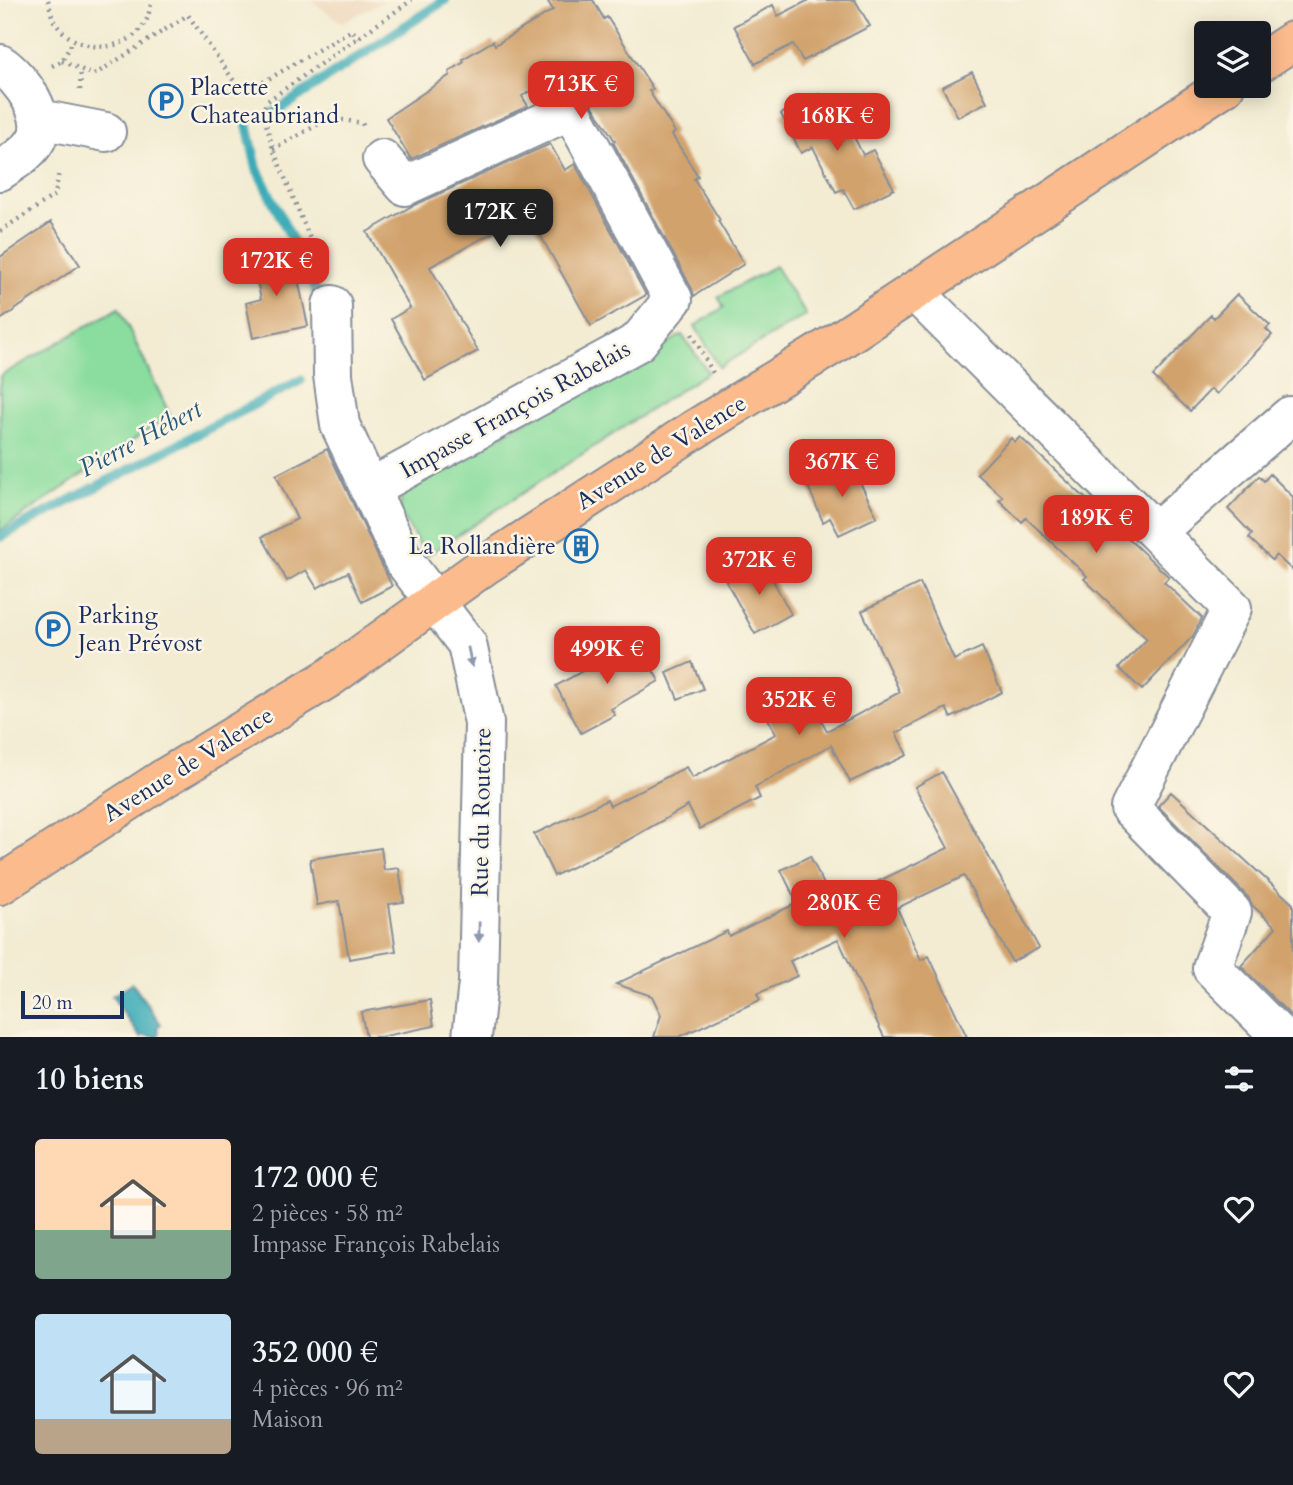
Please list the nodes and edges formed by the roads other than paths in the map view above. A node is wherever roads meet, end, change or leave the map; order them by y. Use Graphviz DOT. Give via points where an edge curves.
graph roads {
  1 [pos="1293,41"];
  2 [pos="1271,55"];
  3 [pos="0,64"];
  4 [pos="1207,98"];
  5 [pos="39,119"];
  6 [pos="106,132"];
  7 [pos="382,159"];
  8 [pos="0,171"];
  9 [pos="914,291"];
  10 [pos="332,305"];
  11 [pos="1293,419"];
  12 [pos="369,489"];
  13 [pos="1156,532"];
  14 [pos="433,601"];
  15 [pos="64,842"];
  16 [pos="0,859"];
  17 [pos="0,885"];
  18 [pos="472,1037"];
  19 [pos="1281,1037"];
  1 -- 2 [label="main road"];
  3 -- 5 [label="street" via="34,101"];
  4 -- 9 [label="main road, Avenue de Valence"];
  5 -- 6 [label="street"];
  5 -- 8 [label="street" via="36,141"];
  7 -- 12 [label="street, Impasse François Rabelais" via="405,186 571,110 673,299 638,342"];
  9 -- 13 [label="street"];
  9 -- 14 [label="main road, Avenue de Valence"];
  10 -- 12 [label="street, Rue du Routoire" via="333,376 340,425"];
  11 -- 13 [label="street" via="1290,416"];
  12 -- 14 [label="street, Rue du Routoire" via="403,560"];
  13 -- 19 [label="street" via="1233,608 1130,808 1231,912 1212,968"];
  14 -- 15 [label="main road, Avenue de Valence" via="329,678"];
  14 -- 18 [label="street, Rue du Routoire, one-way" via="467,644 484,723 478,983"];
  15 -- 16 [label="main road, Avenue de Valence"];
  15 -- 17 [label="main road, Avenue de Valence"];
}
